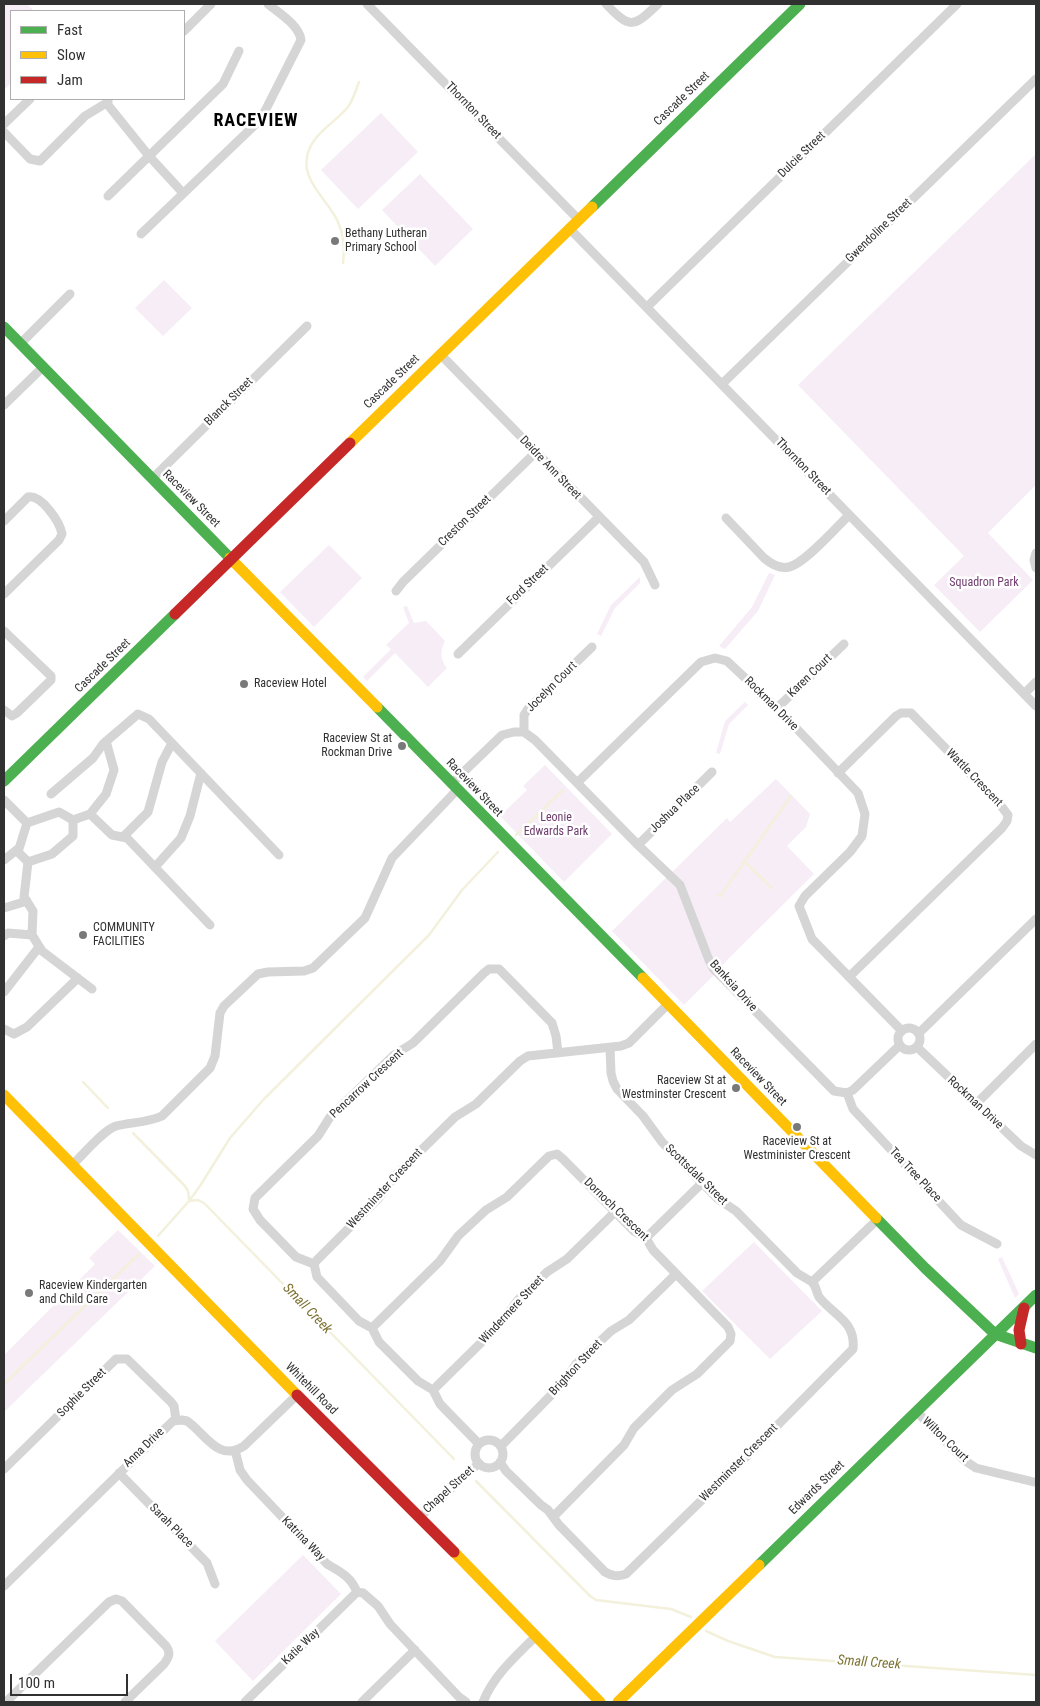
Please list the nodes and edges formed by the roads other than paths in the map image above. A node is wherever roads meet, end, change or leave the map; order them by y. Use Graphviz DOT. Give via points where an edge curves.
graph roads {
  1 [pos="212,4"];
  2 [pos="268,4"];
  3 [pos="367,4"];
  4 [pos="606,4"];
  5 [pos="658,4"];
  6 [pos="800,4"];
  7 [pos="957,4"];
  8 [pos="185,30"];
  9 [pos="239,51"];
  10 [pos="1036,79"];
  11 [pos="29,100"];
  12 [pos="110,101"];
  13 [pos="4,124"];
  14 [pos="4,132"];
  15 [pos="149,156"];
  16 [pos="183,193"];
  17 [pos="108,196"];
  18 [pos="578,219"];
  19 [pos="569,228"];
  20 [pos="142,234"];
  21 [pos="70,294"];
  22 [pos="647,307"];
  23 [pos="307,326"];
  24 [pos="4,327"];
  25 [pos="20,344"];
  26 [pos="440,354"];
  27 [pos="43,367"];
  28 [pos="722,384"];
  29 [pos="4,405"];
  30 [pos="535,453"];
  31 [pos="152,479"];
  32 [pos="849,515"];
  33 [pos="599,517"];
  34 [pos="726,518"];
  35 [pos="4,521"];
  36 [pos="1036,553"];
  37 [pos="231,559"];
  38 [pos="1036,568"];
  39 [pos="655,585"];
  40 [pos="396,591"];
  41 [pos="4,594"];
  42 [pos="4,631"];
  43 [pos="844,644"];
  44 [pos="592,647"];
  45 [pos="458,654"];
  46 [pos="1036,682"];
  47 [pos="1024,694"];
  48 [pos="1036,706"];
  49 [pos="777,708"];
  50 [pos="4,710"];
  51 [pos="524,732"];
  52 [pos="106,741"];
  53 [pos="172,743"];
  54 [pos="712,772"];
  55 [pos="838,772"];
  56 [pos="201,773"];
  57 [pos="4,781"];
  58 [pos="578,782"];
  59 [pos="454,787"];
  60 [pos="52,794"];
  61 [pos="4,800"];
  62 [pos="90,814"];
  63 [pos="73,820"];
  64 [pos="27,823"];
  65 [pos="122,837"];
  66 [pos="638,845"];
  67 [pos="19,848"];
  68 [pos="279,855"];
  69 [pos="4,860"];
  70 [pos="28,862"];
  71 [pos="155,868"];
  72 [pos="27,901"];
  73 [pos="4,908"];
  74 [pos="1036,918"];
  75 [pos="210,926"];
  76 [pos="32,935"];
  77 [pos="4,936"];
  78 [pos="39,947"];
  79 [pos="848,977"];
  80 [pos="78,978"];
  81 [pos="92,989"];
  82 [pos="4,992"];
  83 [pos="668,1004"];
  84 [pos="4,1029"];
  85 [pos="902,1031"];
  86 [pos="919,1033"];
  87 [pos="1036,1044"];
  88 [pos="900,1046"];
  89 [pos="917,1047"];
  90 [pos="610,1048"];
  91 [pos="558,1053"];
  92 [pos="847,1094"];
  93 [pos="4,1095"];
  94 [pos="976,1104"];
  95 [pos="1036,1155"];
  96 [pos="72,1165"];
  97 [pos="702,1183"];
  98 [pos="616,1211"];
  99 [pos="878,1219"];
  100 [pos="646,1238"];
  101 [pos="996,1244"];
  102 [pos="314,1264"];
  103 [pos="676,1274"];
  104 [pos="812,1282"];
  105 [pos="1036,1295"];
  106 [pos="1024,1308"];
  107 [pos="372,1328"];
  108 [pos="993,1337"];
  109 [pos="1020,1344"];
  110 [pos="1036,1348"];
  111 [pos="1036,1357"];
  112 [pos="433,1390"];
  113 [pos="297,1395"];
  114 [pos="916,1411"];
  115 [pos="176,1420"];
  116 [pos="479,1444"];
  117 [pos="501,1446"];
  118 [pos="235,1450"];
  119 [pos="500,1462"];
  120 [pos="479,1463"];
  121 [pos="4,1470"];
  122 [pos="119,1474"];
  123 [pos="1034,1482"];
  124 [pos="554,1516"];
  125 [pos="420,1517"];
  126 [pos="215,1584"];
  127 [pos="4,1586"];
  128 [pos="357,1592"];
  129 [pos="535,1637"];
  130 [pos="415,1650"];
  131 [pos="6,1702"];
  132 [pos="125,1702"];
  133 [pos="245,1702"];
  134 [pos="362,1702"];
  135 [pos="466,1702"];
  136 [pos="483,1702"];
  137 [pos="600,1702"];
  138 [pos="618,1702"];
  1 -- 8 [label="street"];
  2 -- 16 [label="street" via="296,28 301,40 260,120"];
  3 -- 18 [label="street, Thornton Street"];
  4 -- 5 [label="street" via="620,19 631,23 642,19"];
  6 -- 18 [label="street, Cascade Street"];
  7 -- 22 [label="street, Dulcie Street"];
  9 -- 15 [label="street" via="222,84"];
  10 -- 28 [label="street, Gwendoline Street"];
  11 -- 13 [label="street"];
  12 -- 14 [label="street" via="85,116 40,161 30,159"];
  12 -- 15 [label="street"];
  15 -- 16 [label="street"];
  15 -- 17 [label="street"];
  16 -- 20 [label="street"];
  18 -- 19 [label="street, Cascade Street"];
  19 -- 22 [label="street, Thornton Street"];
  19 -- 26 [label="street, Cascade Street"];
  21 -- 25 [label="street"];
  22 -- 28 [label="street, Thornton Street"];
  23 -- 31 [label="street, Blanck Street"];
  24 -- 25 [label="street, Raceview Street"];
  25 -- 27 [label="street, Raceview Street"];
  26 -- 30 [label="street, Deidre Ann Street"];
  26 -- 37 [label="street, Cascade Street"];
  27 -- 29 [label="street"];
  27 -- 31 [label="street, Raceview Street"];
  28 -- 32 [label="street, Thornton Street"];
  30 -- 33 [label="street, Deidre Ann Street"];
  30 -- 40 [label="street, Creston Street"];
  31 -- 37 [label="street, Raceview Street"];
  32 -- 34 [label="street" via="798,564 784,567 764,558"];
  32 -- 47 [label="street, Thornton Street"];
  33 -- 39 [label="street, Deidre Ann Street" via="644,562"];
  33 -- 45 [label="street, Ford Street"];
  35 -- 41 [label="street" via="28,497 33,496 52,513 62,534"];
  36 -- 38 [label="street"];
  37 -- 57 [label="street, Cascade Street"];
  37 -- 59 [label="street, Raceview Street"];
  42 -- 50 [label="street" via="51,676 51,680 17,713 12,716"];
  43 -- 49 [label="street, Karen Court"];
  44 -- 51 [label="street, Jocelyn Court" via="528,709 524,715"];
  46 -- 47 [label="street"];
  47 -- 48 [label="street, Thornton Street"];
  49 -- 55 [label="street, Rockman Drive"];
  49 -- 58 [label="street, Rockman Drive" via="727,662 715,658 701,662"];
  51 -- 58 [label="street"];
  51 -- 59 [label="street" via="502,735"];
  52 -- 53 [label="street" via="138,714 149,719"];
  52 -- 60 [label="street" via="93,758"];
  52 -- 62 [label="street" via="114,770 106,794"];
  53 -- 56 [label="street"];
  53 -- 65 [label="street" via="162,762 148,812"];
  54 -- 66 [label="street, Joshua Place"];
  55 -- 79 [label="street, Rockman Drive" via="858,793 866,814 862,836 799,906 812,939"];
  55 -- 79 [label="street, Wattle Crescent" via="896,716 911,713 1008,815 1002,828"];
  56 -- 68 [label="street"];
  56 -- 71 [label="street" via="181,838"];
  58 -- 66 [label="street, Banksia Drive"];
  59 -- 83 [label="street, Raceview Street"];
  59 -- 96 [label="street" via="392,858 365,918 313,968 258,974 224,1006 210,1068 162,1116 108,1130"];
  61 -- 64 [label="street"];
  62 -- 63 [label="street"];
  62 -- 65 [label="street" via="112,835"];
  63 -- 64 [label="street" via="59,812"];
  63 -- 70 [label="street" via="73,836 52,854"];
  64 -- 67 [label="street"];
  65 -- 71 [label="street" via="127,838"];
  66 -- 92 [label="street, Banksia Drive" via="680,885 713,968 834,1091"];
  67 -- 69 [label="street"];
  67 -- 70 [label="street" via="18,852"];
  70 -- 72 [label="street" via="24,897"];
  71 -- 75 [label="street"];
  72 -- 73 [label="street"];
  72 -- 76 [label="street" via="33,911"];
  74 -- 86 [label="street"];
  76 -- 77 [label="street" via="8,933"];
  76 -- 78 [label="street"];
  78 -- 80 [label="street"];
  78 -- 82 [label="street"];
  79 -- 85 [label="street, Rockman Drive"];
  80 -- 81 [label="street"];
  80 -- 84 [label="street" via="27,1027 14,1034"];
  83 -- 90 [label="street, Westminster Crescent" via="629,1043"];
  83 -- 99 [label="street, Raceview Street"];
  85 -- 86 [label="street" via="909,1028"];
  85 -- 88 [label="street" via="898,1036"];
  86 -- 89 [label="street"];
  87 -- 94 [label="street"];
  88 -- 89 [label="street" via="910,1050"];
  88 -- 92 [label="street"];
  89 -- 94 [label="street, Rockman Drive"];
  90 -- 91 [label="street, Westminster Crescent"];
  90 -- 97 [label="street, Scottsdale Street" via="611,1073 617,1089"];
  91 -- 102 [label="street, Westminster Crescent" via="528,1056 476,1104 455,1117"];
  91 -- 102 [label="street, Pencarrow Crescent" via="552,1023 499,968 484,973 413,1043 394,1054 330,1117 318,1136 256,1198 253,1209 260,1220 296,1257"];
  92 -- 101 [label="street, Tea Tree Place" via="853,1109 961,1225"];
  93 -- 96 [label="street, Whitehill Road"];
  94 -- 95 [label="street, Rockman Drive" via="1021,1146"];
  96 -- 113 [label="street, Whitehill Road"];
  97 -- 100 [label="street"];
  97 -- 104 [label="street, Scottsdale Street" via="736,1211 797,1273"];
  98 -- 100 [label="street, Dornoch Crescent" via="634,1231"];
  98 -- 107 [label="street, Dornoch Crescent" via="563,1158 557,1154 549,1156 458,1236 440,1261"];
  98 -- 112 [label="street, Windermere Street" via="567,1259 547,1272 518,1300 499,1325"];
  99 -- 104 [label="street"];
  99 -- 108 [label="street, Raceview Street"];
  100 -- 103 [label="street, Dornoch Crescent"];
  102 -- 107 [label="street" via="317,1277 357,1318"];
  103 -- 117 [label="street, Brighton Street" via="629,1320 611,1331 586,1354 563,1383"];
  103 -- 124 [label="street, Dornoch Crescent" via="728,1327 730,1341 697,1374 672,1390 634,1428 624,1446"];
  104 -- 124 [label="street, Westminster Crescent" via="818,1295 849,1326 854,1338 853,1348 634,1567 619,1576 605,1572"];
  105 -- 106 [label="street, Edwards Street"];
  106 -- 108 [label="street, Edwards Street"];
  106 -- 109 [label="street" via="1019,1326"];
  107 -- 112 [label="street" via="379,1342 418,1382"];
  108 -- 109 [label="street"];
  108 -- 111 [label="street"];
  108 -- 114 [label="street, Edwards Street"];
  109 -- 110 [label="street"];
  112 -- 116 [label="street" via="440,1404"];
  113 -- 118 [label="street" via="244,1446"];
  113 -- 125 [label="street, Whitehill Road"];
  114 -- 123 [label="street, Wilton Court" via="976,1468"];
  114 -- 138 [label="street, Edwards Street"];
  115 -- 118 [label="street, Anna Drive" via="192,1424 217,1448"];
  115 -- 121 [label="street, Sophie Street" via="171,1402 127,1359 116,1359"];
  115 -- 122 [label="street, Anna Drive"];
  116 -- 117 [label="street" via="490,1440"];
  116 -- 120 [label="street" via="475,1452"];
  117 -- 119 [label="street"];
  118 -- 128 [label="street, Katrina Way" via="243,1476 327,1564 352,1582"];
  119 -- 120 [label="street" via="492,1467"];
  119 -- 124 [label="street, Westminster Crescent"];
  120 -- 125 [label="street, Chapel Street"];
  122 -- 126 [label="street, Sarah Place" via="208,1563"];
  122 -- 127 [label="street, Anna Drive"];
  125 -- 129 [label="street, Whitehill Road"];
  128 -- 130 [label="street, Katrina Way" via="364,1593 378,1606"];
  128 -- 133 [label="street, Katie Way"];
  129 -- 136 [label="street" via="500,1673"];
  129 -- 137 [label="street, Whitehill Road"];
  130 -- 134 [label="street"];
  130 -- 135 [label="street, Katrina Way"];
  131 -- 132 [label="street" via="109,1602 116,1600 122,1601 170,1651 164,1664"];
}
